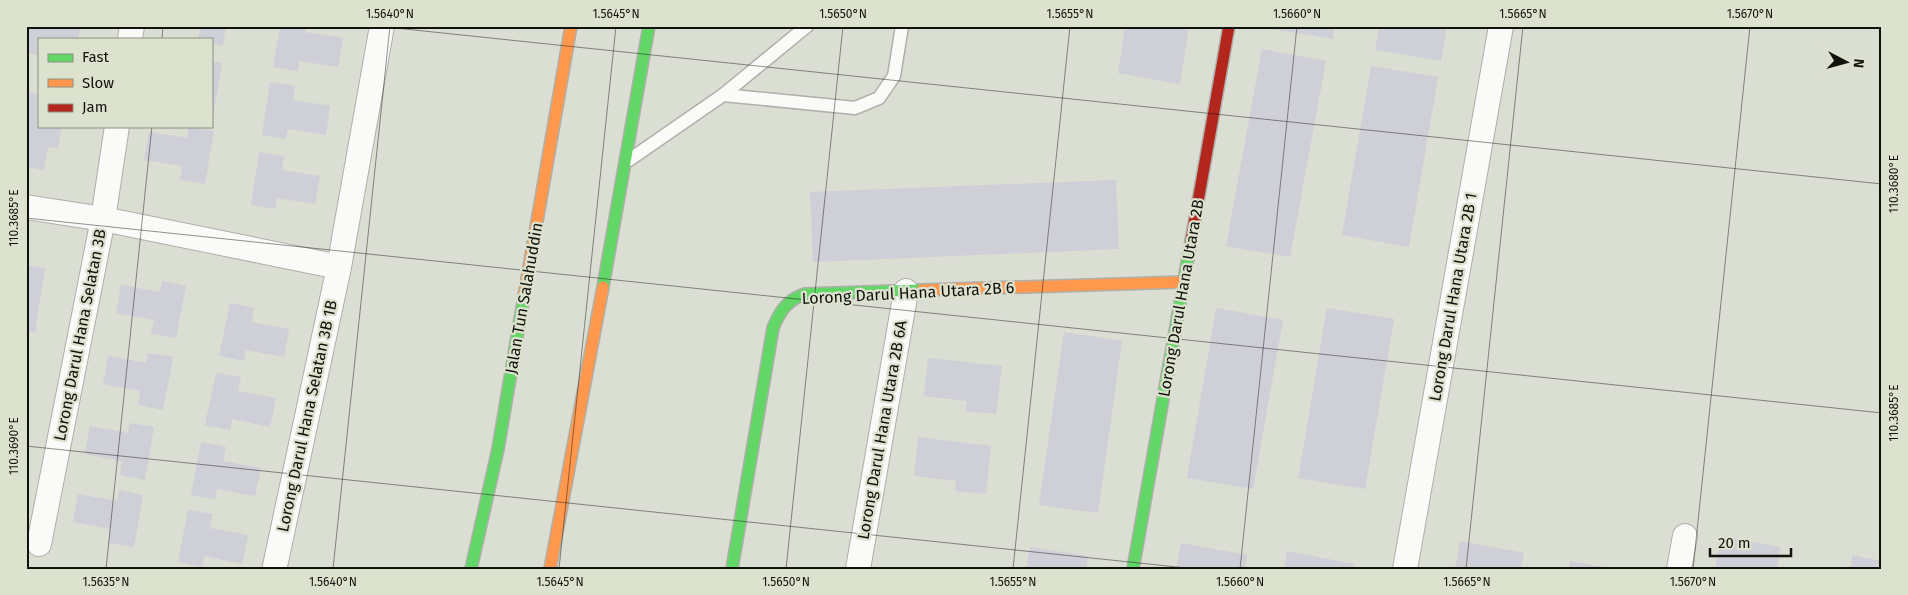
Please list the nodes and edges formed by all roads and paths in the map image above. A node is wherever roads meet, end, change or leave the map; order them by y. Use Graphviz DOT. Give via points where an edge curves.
graph roads {
  1 [pos="382,26"];
  2 [pos="571,26"];
  3 [pos="649,26"];
  4 [pos="806,26"];
  5 [pos="902,26"];
  6 [pos="1229,26"];
  7 [pos="1501,26"];
  8 [pos="722,96"];
  9 [pos="117,128"];
  10 [pos="626,162"];
  11 [pos="26,207"];
  12 [pos="103,219"];
  13 [pos="339,267"];
  14 [pos="1184,282"];
  15 [pos="906,291"];
  16 [pos="1685,536"];
  17 [pos="39,544"];
  18 [pos="275,566"];
  19 [pos="472,569"];
  20 [pos="550,569"];
  21 [pos="732,569"];
  22 [pos="858,569"];
  23 [pos="1133,569"];
  24 [pos="1406,569"];
  25 [pos="1679,569"];
  1 -- 13 [label="street, Lorong Darul Hana Selatan 3B 1B"];
  2 -- 19 [label="main road, Jalan Tun Salahuddin" via="498,449"];
  3 -- 10 [label="main road"];
  4 -- 8 [label="lane"];
  5 -- 8 [label="lane" via="894,76 879,98 856,108"];
  6 -- 14 [label="main road, Lorong Darul Hana Utara 2B"];
  7 -- 24 [label="street, Lorong Darul Hana Utara 2B 1"];
  8 -- 10 [label="lane"];
  9 -- 12 [label="street, Lorong Darul Hana Selatan 3B"];
  10 -- 20 [label="main road"];
  11 -- 12 [label="street"];
  12 -- 13 [label="street"];
  12 -- 17 [label="street, Lorong Darul Hana Selatan 3B"];
  13 -- 18 [label="street, Lorong Darul Hana Selatan 3B 1B"];
  14 -- 15 [label="main road, Lorong Darul Hana Utara 2B 6"];
  14 -- 23 [label="main road, Lorong Darul Hana Utara 2B"];
  15 -- 21 [label="main road, Lorong Darul Hana Utara 2B 6" via="805,294 792,298 780,309 773,328"];
  15 -- 22 [label="street, Lorong Darul Hana Utara 2B 6A"];
  16 -- 25 [label="street"];
}
